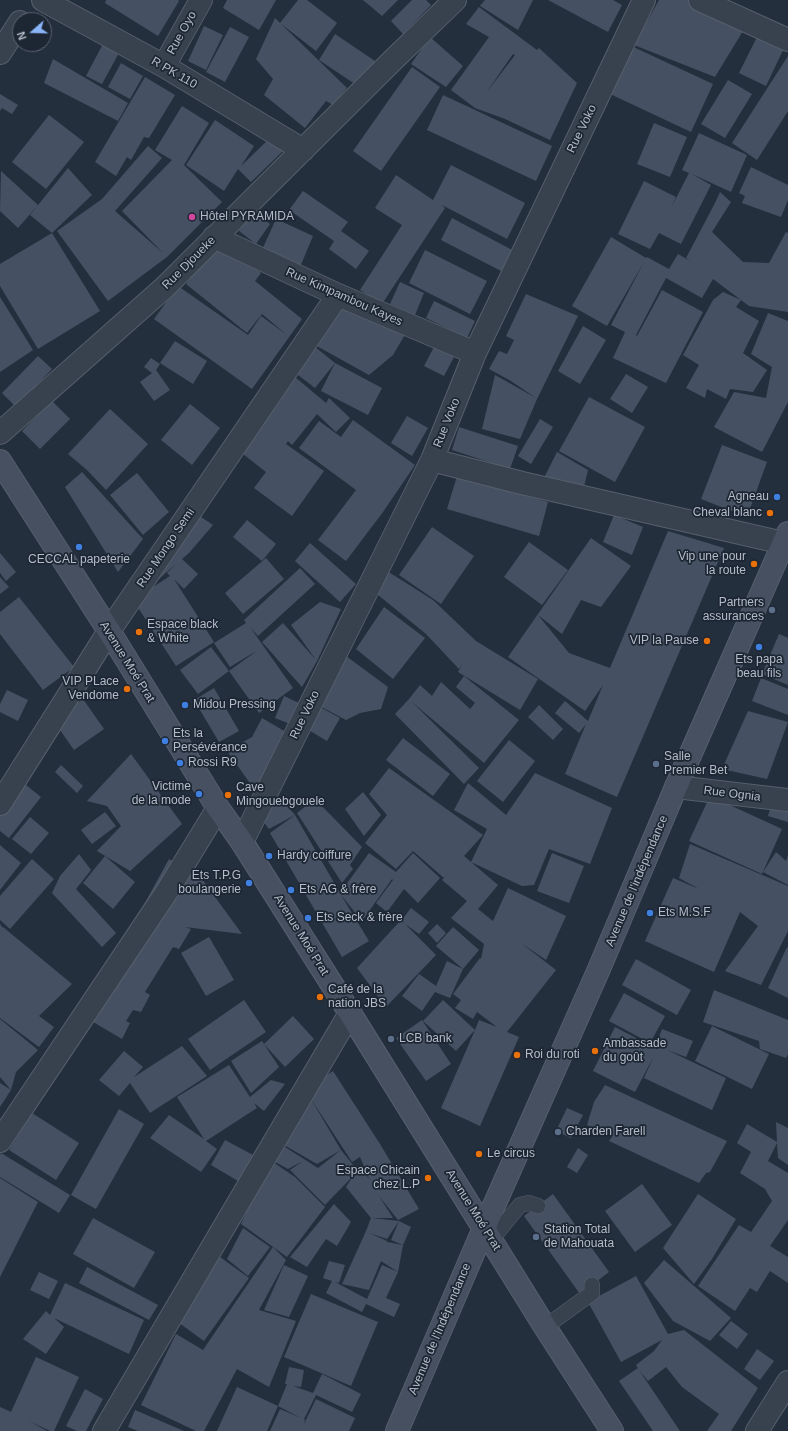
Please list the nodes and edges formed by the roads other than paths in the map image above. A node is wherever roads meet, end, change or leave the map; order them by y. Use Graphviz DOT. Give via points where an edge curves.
graph roads {
  1 [pos="34,0"];
  2 [pos="43,0"];
  3 [pos="201,0"];
  4 [pos="455,0"];
  5 [pos="644,0"];
  6 [pos="700,0"];
  7 [pos="26,12"];
  8 [pos="12,34"];
  9 [pos="788,40"];
  10 [pos="0,53"];
  11 [pos="164,66"];
  12 [pos="303,150"];
  13 [pos="214,237"];
  14 [pos="338,295"];
  15 [pos="475,353"];
  16 [pos="0,433"];
  17 [pos="432,460"];
  18 [pos="0,461"];
  19 [pos="786,540"];
  20 [pos="109,631"];
  21 [pos="676,787"];
  22 [pos="788,800"];
  23 [pos="0,804"];
  24 [pos="218,808"];
  25 [pos="242,842"];
  26 [pos="350,1014"];
  27 [pos="0,1141"];
  28 [pos="538,1206"];
  29 [pos="488,1234"];
  30 [pos="592,1285"];
  31 [pos="545,1327"];
  32 [pos="788,1382"];
  33 [pos="104,1431"];
  34 [pos="397,1431"];
  35 [pos="612,1431"];
  36 [pos="757,1431"];
  1 -- 7 [label="street"];
  2 -- 11 [label="street, R PK 110"];
  3 -- 11 [label="street, Rue Oyo"];
  4 -- 12 [label="street, Rue Djoueke"];
  5 -- 15 [label="street, Rue Voko"];
  6 -- 9 [label="street"];
  8 -- 10 [label="street"];
  11 -- 12 [label="street, R PK 110"];
  12 -- 13 [label="street, Rue Djoueke"];
  13 -- 14 [label="street, Rue Kimpambou Kayes"];
  13 -- 16 [label="street, Rue Djoueke" via="165,287"];
  14 -- 15 [label="street, Rue Kimpambou Kayes"];
  14 -- 20 [label="street, Rue Mongo Semi"];
  15 -- 17 [label="street, Rue Voko"];
  17 -- 19 [label="street" via="522,483"];
  17 -- 25 [label="street, Rue Voko"];
  18 -- 20 [label="street, Avenue Moé Prat"];
  19 -- 21 [label="street, Avenue de l'indépendance"];
  20 -- 23 [label="street, Rue Mongo Semi"];
  20 -- 24 [label="street, Avenue Moé Prat"];
  21 -- 22 [label="street, Rue Ognia"];
  21 -- 29 [label="street, Avenue de l'indépendance"];
  24 -- 25 [label="street, Avenue Moé Prat"];
  24 -- 27 [label="street" via="168,890"];
  25 -- 26 [label="street, Avenue Moé Prat"];
  26 -- 29 [label="street, Avenue Moé Prat"];
  26 -- 33 [label="street"];
  28 -- 29 [label="lane" via="529,1203 520,1205"];
  29 -- 31 [label="street, Avenue Moé Prat"];
  29 -- 34 [label="street, Avenue de l'Indépendance"];
  30 -- 31 [label="lane" via="592,1293"];
  31 -- 35 [label="street, Avenue Moé Prat"];
  32 -- 36 [label="street"];
}
